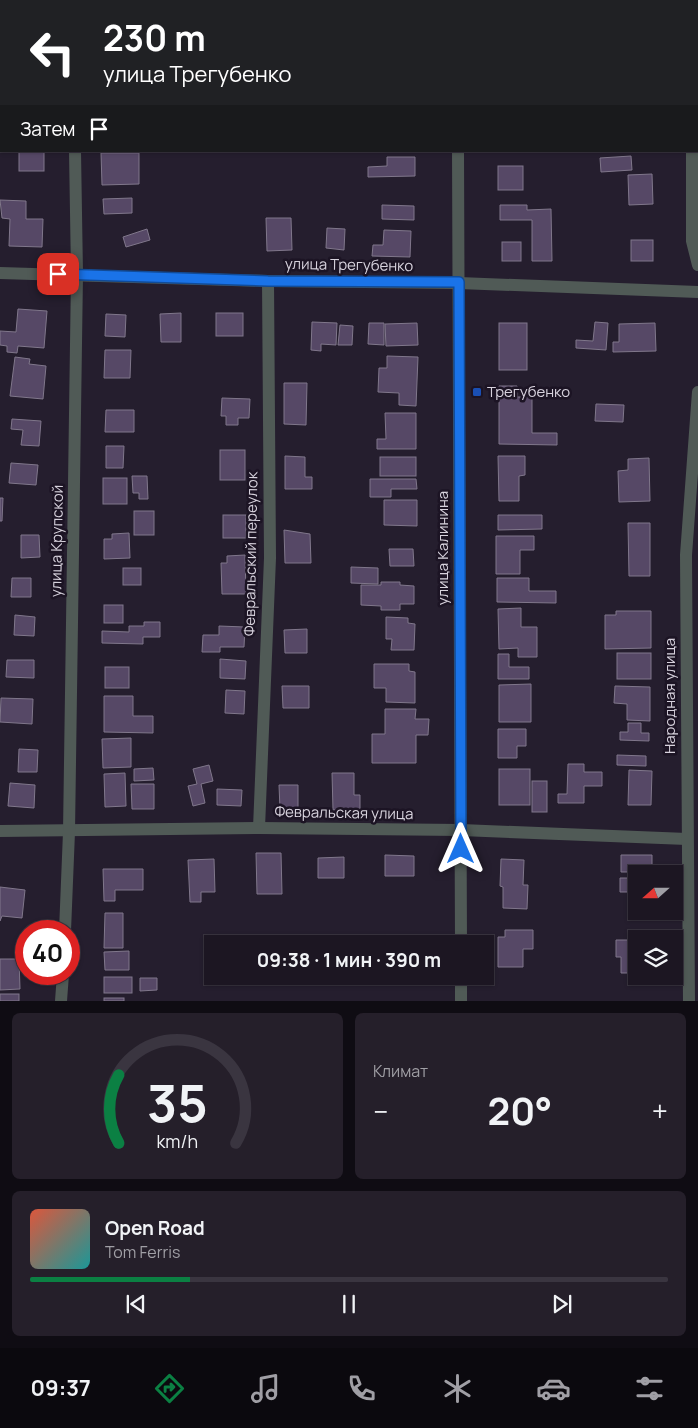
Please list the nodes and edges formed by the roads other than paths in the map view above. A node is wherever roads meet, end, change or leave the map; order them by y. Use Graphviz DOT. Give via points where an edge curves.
graph roads {
  1 [pos="75,152"];
  2 [pos="458,152"];
  3 [pos="692,152"];
  4 [pos="695,240"];
  5 [pos="698,265"];
  6 [pos="0,273"];
  7 [pos="77,274"];
  8 [pos="268,281"];
  9 [pos="459,282"];
  10 [pos="698,292"];
  11 [pos="698,392"];
  12 [pos="692,555"];
  13 [pos="692,602"];
  14 [pos="259,828"];
  15 [pos="461,830"];
  16 [pos="0,831"];
  17 [pos="69,832"];
  18 [pos="687,839"];
  19 [pos="693,879"];
  20 [pos="65,920"];
  21 [pos="461,935"];
  22 [pos="63,985"];
  23 [pos="461,985"];
  24 [pos="62,1000"];
  25 [pos="461,1000"];
  26 [pos="689,1000"];
  1 -- 7 [label="street, улица Крупской"];
  2 -- 9 [label="street, улица Калинина"];
  3 -- 4 [label="street"];
  4 -- 5 [label="street"];
  6 -- 7 [label="street, улица Трегубенко"];
  7 -- 8 [label="street, улица Трегубенко"];
  7 -- 17 [label="street, улица Крупской"];
  8 -- 9 [label="street, улица Трегубенко"];
  8 -- 14 [label="street, Февральский переулок" via="270,558"];
  9 -- 10 [label="street, улица Трегубенко"];
  9 -- 15 [label="street, улица Калинина"];
  11 -- 12 [label="street, Народная улица"];
  12 -- 13 [label="street, Народная улица"];
  13 -- 18 [label="street, Народная улица"];
  14 -- 15 [label="street, Февральская улица"];
  14 -- 17 [label="street, Февральская улица"];
  15 -- 18 [label="street, Февральская улица"];
  15 -- 21 [label="street, улица Калинина"];
  16 -- 17 [label="street, Февральская улица"];
  17 -- 20 [label="street, улица Крупской"];
  18 -- 19 [label="street, Народная улица"];
  19 -- 26 [label="street, Народная улица"];
  22 -- 24 [label="street"];
  23 -- 25 [label="street"];
}
